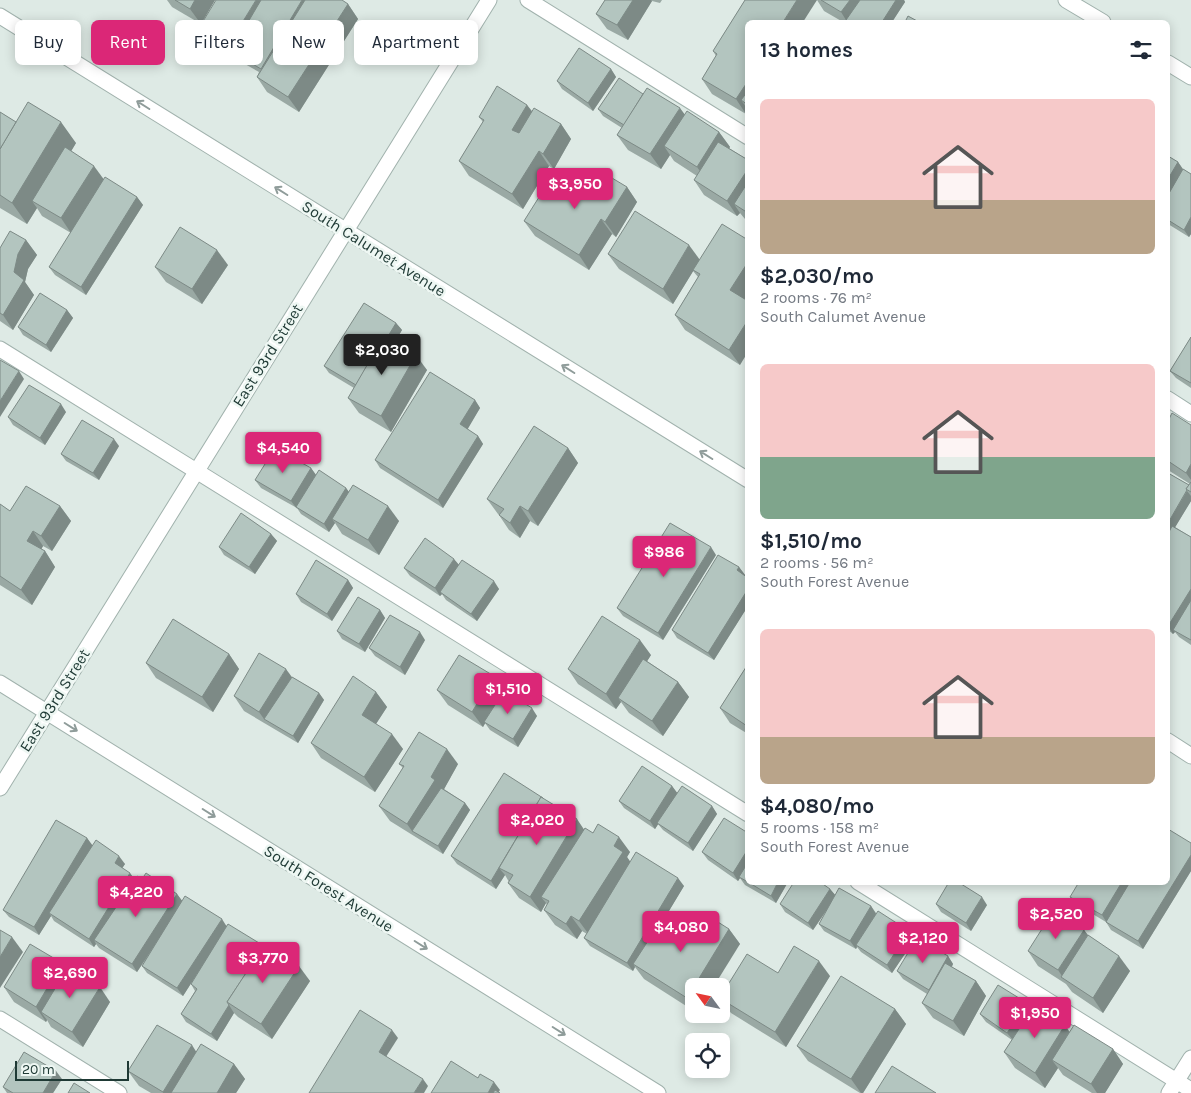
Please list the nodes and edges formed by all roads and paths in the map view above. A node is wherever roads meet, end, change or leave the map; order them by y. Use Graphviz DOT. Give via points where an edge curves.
graph roads {
  1 [pos="489,0"];
  2 [pos="528,0"];
  3 [pos="1066,0"];
  4 [pos="0,16"];
  5 [pos="1100,20"];
  6 [pos="1170,64"];
  7 [pos="1191,77"];
  8 [pos="745,135"];
  9 [pos="345,230"];
  10 [pos="0,349"];
  11 [pos="1170,400"];
  12 [pos="1191,414"];
  13 [pos="196,470"];
  14 [pos="745,478"];
  15 [pos="0,683"];
  16 [pos="47,712"];
  17 [pos="1170,742"];
  18 [pos="1191,756"];
  19 [pos="0,788"];
  20 [pos="745,812"];
  21 [pos="863,885"];
  22 [pos="0,1019"];
  23 [pos="1191,1058"];
  24 [pos="1173,1087"];
  25 [pos="1191,1090"];
  26 [pos="119,1093"];
  27 [pos="658,1093"];
  1 -- 9 [label="street, East 93rd Street"];
  2 -- 8 [label="street"];
  3 -- 5 [label="street"];
  9 -- 4 [label="street, South Calumet Avenue, one-way"];
  6 -- 7 [label="street"];
  9 -- 13 [label="street, East 93rd Street"];
  14 -- 9 [label="street, South Calumet Avenue, one-way"];
  10 -- 13 [label="street"];
  11 -- 12 [label="street"];
  13 -- 16 [label="street, East 93rd Street"];
  13 -- 20 [label="street"];
  15 -- 16 [label="street, South Forest Avenue"];
  16 -- 19 [label="street, East 93rd Street"];
  16 -- 27 [label="street, South Forest Avenue, one-way"];
  17 -- 18 [label="street"];
  21 -- 24 [label="street"];
  22 -- 26 [label="street"];
  23 -- 24 [label="street"];
  24 -- 25 [label="street"];
}
